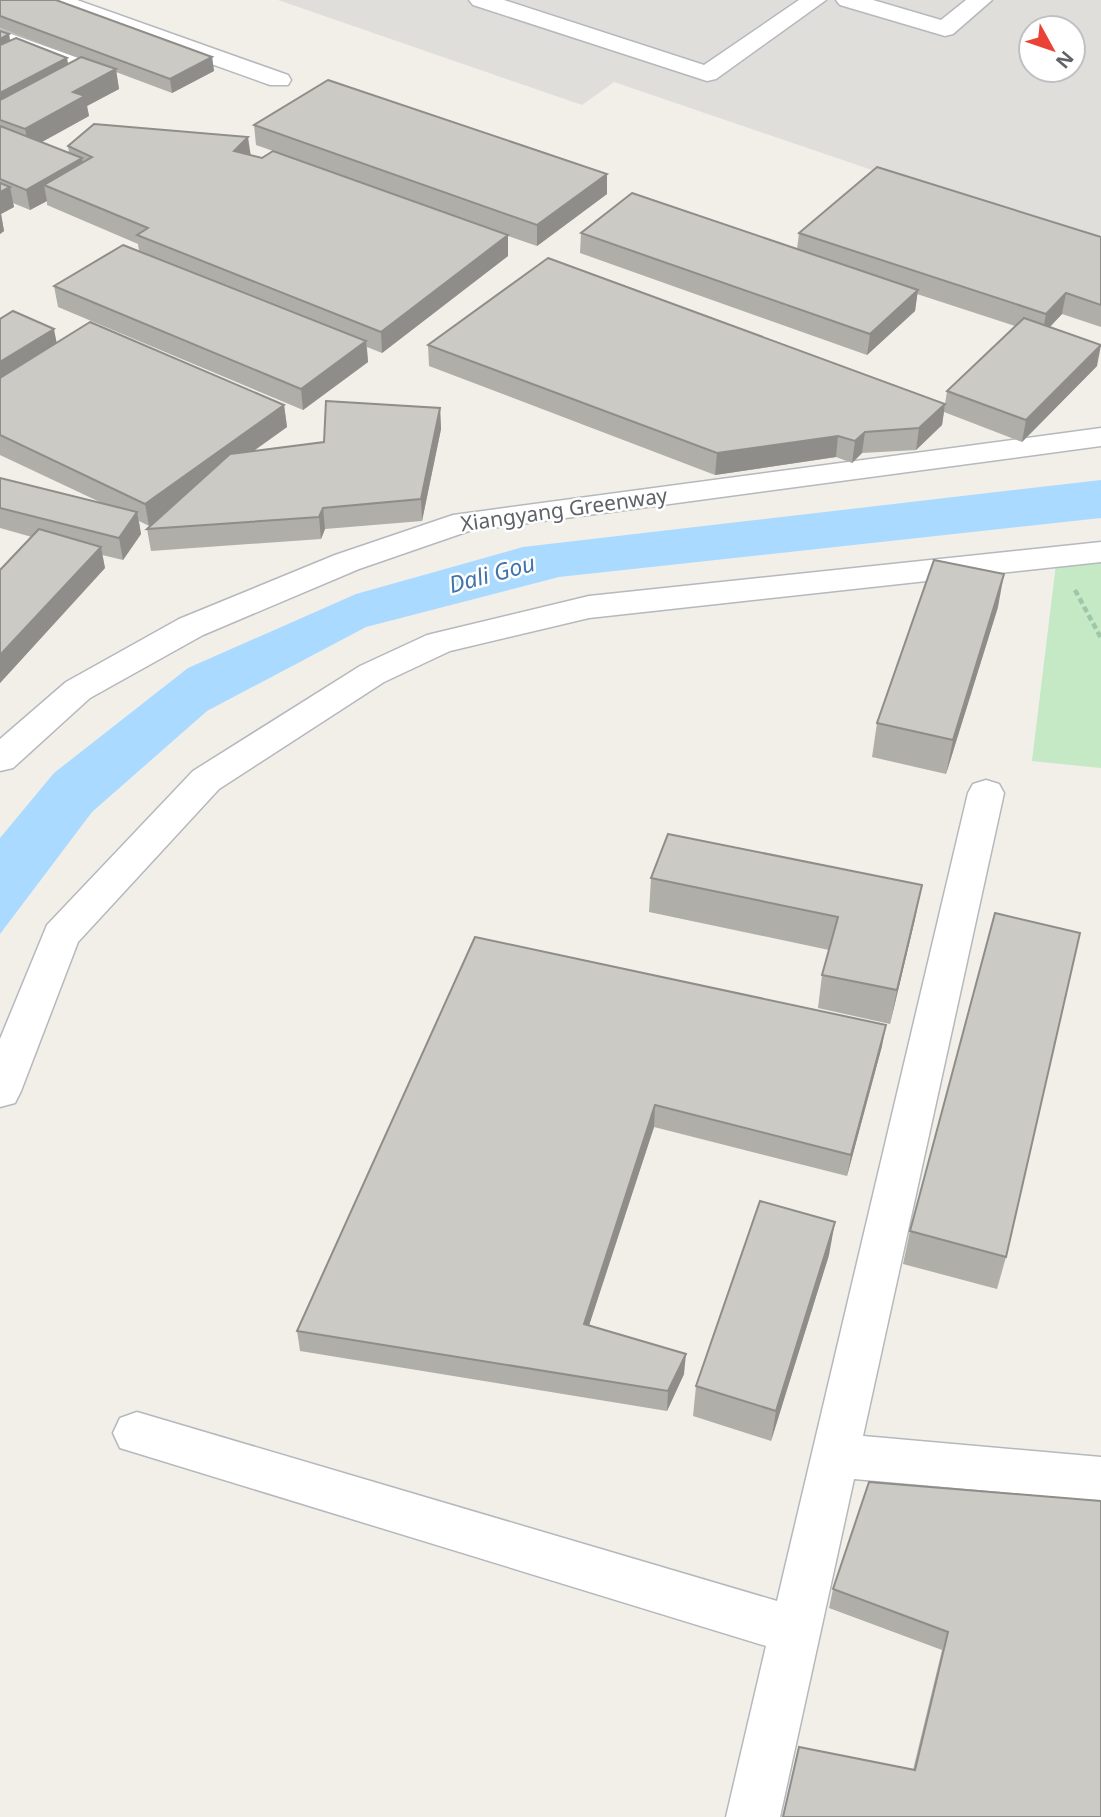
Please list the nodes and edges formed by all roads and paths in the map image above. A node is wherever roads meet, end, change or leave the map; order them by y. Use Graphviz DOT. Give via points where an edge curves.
graph roads {
  1 [pos="55,0"];
  2 [pos="481,0"];
  3 [pos="814,0"];
  4 [pos="848,0"];
  5 [pos="980,0"];
  6 [pos="528,6"];
  7 [pos="0,37"];
  8 [pos="279,80"];
  9 [pos="0,115"];
  10 [pos="1101,437"];
  11 [pos="1101,552"];
  12 [pos="1057,556"];
  13 [pos="1101,638"];
  14 [pos="0,759"];
  15 [pos="986,793"];
  16 [pos="0,1091"];
  17 [pos="137,1433"];
  18 [pos="833,1455"];
  19 [pos="1101,1479"];
  20 [pos="794,1630"];
  21 [pos="753,1817"];
  1 -- 8 [label="street"];
  2 -- 6 [label="street"];
  3 -- 6 [label="street" via="707,74"];
  4 -- 5 [label="street" via="945,29"];
  7 -- 9 [label="street" via="86,69"];
  10 -- 14 [label="street, Xiangyang Greenway" via="464,522 347,562 191,627 78,690"];
  11 -- 12 [label="street"];
  12 -- 13 [label="path"];
  12 -- 16 [label="street" via="589,607 439,643 372,674 206,780 61,935"];
  15 -- 18 [label="street"];
  17 -- 20 [label="street"];
  18 -- 19 [label="street"];
  18 -- 20 [label="street"];
  20 -- 21 [label="street"];
}
